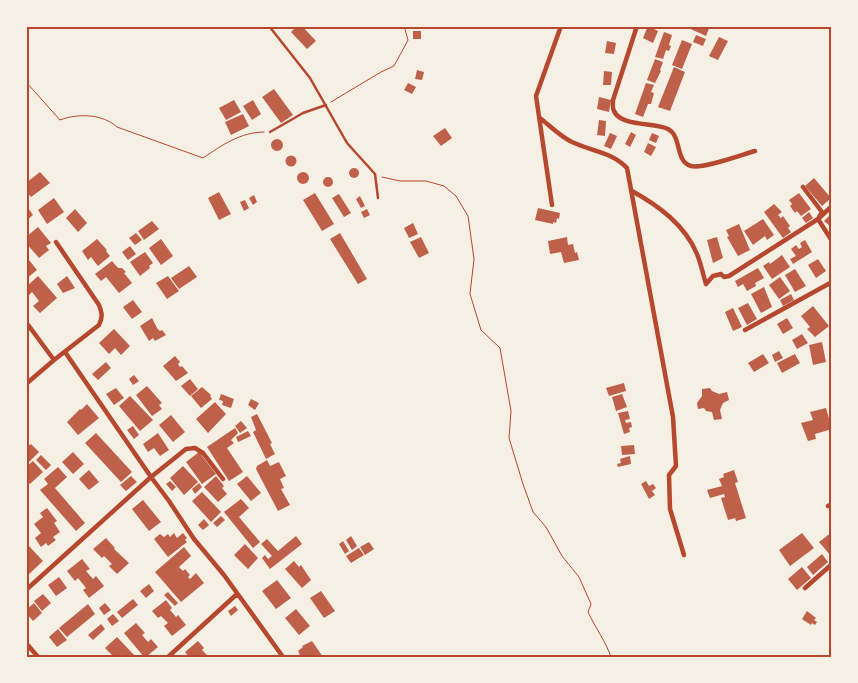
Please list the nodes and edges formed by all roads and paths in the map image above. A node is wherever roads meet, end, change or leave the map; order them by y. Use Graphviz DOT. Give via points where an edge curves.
graph roads {
  1 [pos="269,26"];
  2 [pos="404,26"];
  3 [pos="561,26"];
  4 [pos="637,26"];
  5 [pos="26,82"];
  6 [pos="326,105"];
  7 [pos="540,118"];
  8 [pos="270,132"];
  9 [pos="755,151"];
  10 [pos="378,177"];
  11 [pos="803,187"];
  12 [pos="632,190"];
  13 [pos="378,198"];
  14 [pos="552,205"];
  15 [pos="832,206"];
  16 [pos="818,218"];
  17 [pos="832,241"];
  18 [pos="56,242"];
  19 [pos="832,282"];
  20 [pos="26,322"];
  21 [pos="745,330"];
  22 [pos="65,352"];
  23 [pos="54,360"];
  24 [pos="26,384"];
  25 [pos="151,477"];
  26 [pos="223,479"];
  27 [pos="684,555"];
  28 [pos="832,564"];
  29 [pos="805,588"];
  30 [pos="26,590"];
  31 [pos="237,594"];
  32 [pos="26,643"];
  33 [pos="38,657"];
  34 [pos="168,657"];
  35 [pos="283,657"];
  36 [pos="610,657"];
  1 -- 6 [label="lane" via="310,78"];
  2 -- 6 [label="path" via="408,40 394,66"];
  3 -- 7 [label="street" via="536,96"];
  4 -- 9 [label="street" via="613,100 616,114 626,120 668,128 688,165"];
  5 -- 8 [label="path" via="60,120 68,116 92,116 109,120 117,127 203,158 240,136"];
  6 -- 8 [label="lane" via="303,113"];
  6 -- 13 [label="lane" via="347,143 375,174"];
  7 -- 12 [label="street" via="571,142 621,162"];
  7 -- 14 [label="street"];
  10 -- 36 [label="path" via="426,181 444,186 456,196 468,216 474,259 470,294 481,330 500,348 511,411 509,438 523,484 533,512 579,577 590,604 588,612"];
  11 -- 16 [label="street" via="822,212"];
  12 -- 16 [label="street" via="670,217 687,235 698,256 706,284 713,276 729,276"];
  12 -- 27 [label="street" via="673,417 676,466 669,475 670,509"];
  15 -- 16 [label="street"];
  16 -- 17 [label="street"];
  18 -- 22 [label="street" via="102,314 99,325"];
  19 -- 21 [label="street"];
  20 -- 23 [label="street"];
  22 -- 23 [label="street"];
  22 -- 25 [label="street"];
  23 -- 24 [label="street"];
  25 -- 26 [label="street" via="180,452 190,448 203,453"];
  25 -- 30 [label="street"];
  25 -- 31 [label="street"];
  28 -- 29 [label="street"];
  31 -- 34 [label="street"];
  31 -- 35 [label="street"];
  32 -- 33 [label="street"];
}
